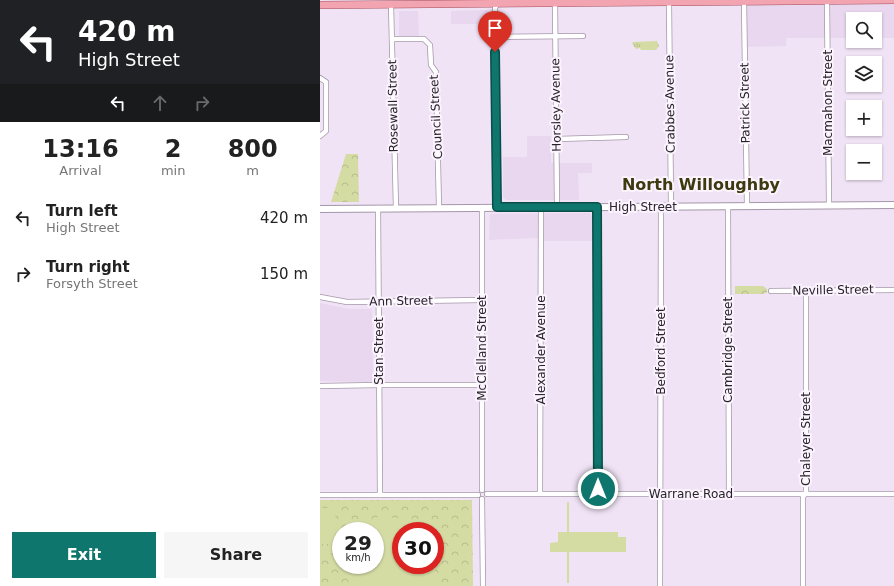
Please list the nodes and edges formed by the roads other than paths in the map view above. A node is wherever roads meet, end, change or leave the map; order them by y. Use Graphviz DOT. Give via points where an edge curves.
graph roads {
  1 [pos="847,0"];
  2 [pos="894,0"];
  3 [pos="654,1"];
  4 [pos="744,1"];
  5 [pos="832,1"];
  6 [pos="414,2"];
  7 [pos="498,2"];
  8 [pos="544,2"];
  9 [pos="669,2"];
  10 [pos="347,3"];
  11 [pos="555,3"];
  12 [pos="320,5"];
  13 [pos="391,5"];
  14 [pos="556,36"];
  15 [pos="584,36"];
  16 [pos="495,37"];
  17 [pos="392,39"];
  18 [pos="320,78"];
  19 [pos="320,136"];
  20 [pos="626,137"];
  21 [pos="557,139"];
  22 [pos="829,205"];
  23 [pos="894,205"];
  24 [pos="661,206"];
  25 [pos="671,206"];
  26 [pos="728,206"];
  27 [pos="746,206"];
  28 [pos="482,207"];
  29 [pos="497,207"];
  30 [pos="541,207"];
  31 [pos="557,207"];
  32 [pos="597,207"];
  33 [pos="378,208"];
  34 [pos="396,208"];
  35 [pos="439,208"];
  36 [pos="320,209"];
  37 [pos="894,290"];
  38 [pos="771,291"];
  39 [pos="806,291"];
  40 [pos="320,297"];
  41 [pos="482,300"];
  42 [pos="379,302"];
  43 [pos="379,385"];
  44 [pos="320,386"];
  45 [pos="482,386"];
  46 [pos="482,490"];
  47 [pos="540,493"];
  48 [pos="320,494"];
  49 [pos="487,494"];
  50 [pos="729,494"];
  51 [pos="805,494"];
  52 [pos="894,494"];
  53 [pos="380,495"];
  54 [pos="478,495"];
  55 [pos="598,495"];
  56 [pos="661,495"];
  57 [pos="482,499"];
  58 [pos="483,586"];
  59 [pos="660,586"];
  60 [pos="803,586"];
  1 -- 2 [label="main road"];
  1 -- 5 [label="main road"];
  3 -- 9 [label="main road"];
  3 -- 11 [label="main road"];
  4 -- 5 [label="main road"];
  4 -- 9 [label="main road"];
  4 -- 27 [label="street, Patrick Street"];
  5 -- 22 [label="street, Macmahon Street"];
  6 -- 7 [label="main road"];
  6 -- 13 [label="main road"];
  7 -- 8 [label="main road"];
  7 -- 16 [label="street" via="495,8"];
  8 -- 11 [label="main road"];
  9 -- 25 [label="street, Crabbes Avenue"];
  10 -- 12 [label="main road"];
  10 -- 13 [label="main road"];
  11 -- 14 [label="street, Horsley Avenue"];
  13 -- 17 [label="street, Rosewall Street"];
  14 -- 15 [label="street"];
  14 -- 16 [label="street"];
  14 -- 21 [label="street, Horsley Avenue"];
  16 -- 29 [label="street"];
  17 -- 34 [label="street, Rosewall Street"];
  17 -- 35 [label="street, Council Street" via="424,39 430,45 431,65 436,72"];
  18 -- 19 [label="street" via="326,82 326,131"];
  20 -- 21 [label="street"];
  21 -- 31 [label="street, Horsley Avenue"];
  22 -- 23 [label="street, High Street"];
  22 -- 27 [label="street, High Street"];
  24 -- 25 [label="street, High Street"];
  24 -- 32 [label="street, High Street"];
  24 -- 56 [label="street, Bedford Street"];
  25 -- 26 [label="street, High Street"];
  26 -- 27 [label="street, High Street"];
  26 -- 50 [label="street, Cambridge Street"];
  28 -- 29 [label="street, High Street"];
  28 -- 35 [label="street, High Street"];
  28 -- 41 [label="street, McClelland Street"];
  29 -- 30 [label="street, High Street"];
  30 -- 31 [label="street, High Street"];
  30 -- 47 [label="street, Alexander Avenue"];
  31 -- 32 [label="street, High Street"];
  32 -- 55 [label="street"];
  33 -- 34 [label="street, High Street"];
  33 -- 36 [label="street, High Street"];
  33 -- 42 [label="street, Stan Street"];
  34 -- 35 [label="street, High Street"];
  37 -- 39 [label="street, Neville Street"];
  38 -- 39 [label="street, Neville Street"];
  39 -- 51 [label="street, Chaleyer Street"];
  40 -- 42 [label="street, Ann Street" via="347,302"];
  41 -- 42 [label="street, Ann Street"];
  41 -- 45 [label="street, McClelland Street"];
  42 -- 43 [label="street, Stan Street"];
  43 -- 44 [label="street"];
  43 -- 45 [label="street"];
  43 -- 53 [label="street, Stan Street"];
  45 -- 46 [label="street, McClelland Street"];
  46 -- 49 [label="street"];
  46 -- 54 [label="street"];
  47 -- 49 [label="street, Warrane Road"];
  47 -- 55 [label="street, Warrane Road"];
  48 -- 53 [label="street"];
  49 -- 57 [label="street"];
  50 -- 51 [label="street, Warrane Road"];
  50 -- 56 [label="street, Warrane Road"];
  51 -- 52 [label="street, Warrane Road"];
  51 -- 60 [label="street, Chaleyer Street"];
  53 -- 54 [label="street"];
  54 -- 57 [label="street"];
  55 -- 56 [label="street, Warrane Road"];
  56 -- 59 [label="street, Bedford Street"];
  57 -- 58 [label="street"];
}
